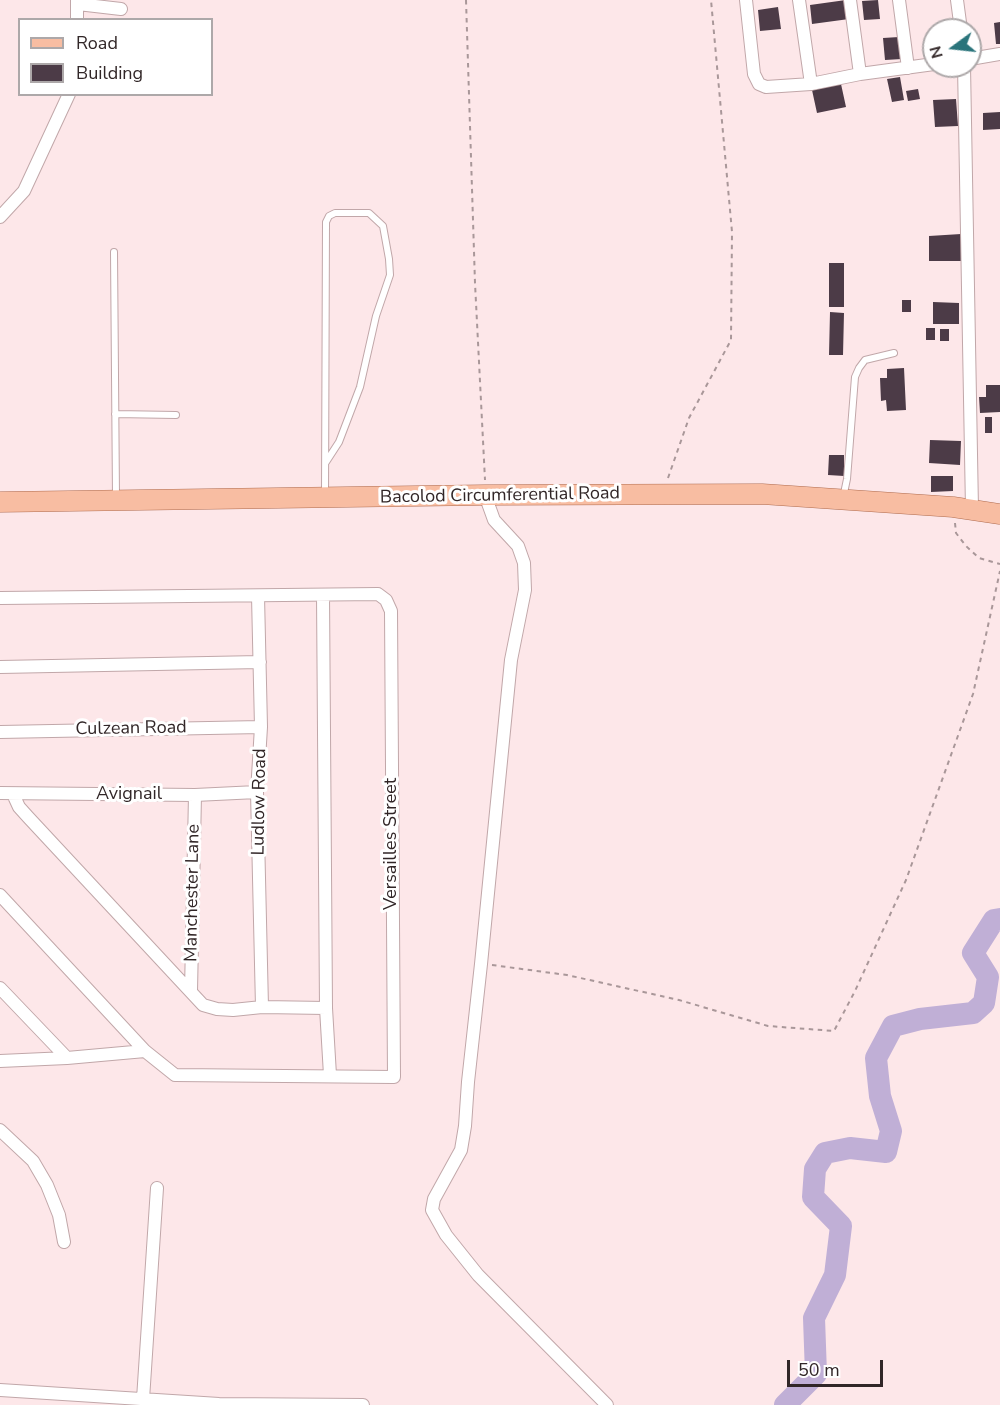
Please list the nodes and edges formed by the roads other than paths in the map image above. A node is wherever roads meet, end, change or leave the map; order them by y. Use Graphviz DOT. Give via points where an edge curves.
graph roads {
  1 [pos="746,0"];
  2 [pos="799,0"];
  3 [pos="850,0"];
  4 [pos="899,0"];
  5 [pos="957,0"];
  6 [pos="77,2"];
  7 [pos="121,9"];
  8 [pos="77,18"];
  9 [pos="959,18"];
  10 [pos="1000,54"];
  11 [pos="982,57"];
  12 [pos="922,66"];
  13 [pos="908,68"];
  14 [pos="860,74"];
  15 [pos="964,78"];
  16 [pos="811,84"];
  17 [pos="68,96"];
  18 [pos="0,217"];
  19 [pos="114,252"];
  20 [pos="894,353"];
  21 [pos="115,414"];
  22 [pos="176,415"];
  23 [pos="326,462"];
  24 [pos="485,495"];
  25 [pos="325,498"];
  26 [pos="843,498"];
  27 [pos="116,500"];
  28 [pos="0,502"];
  29 [pos="963,508"];
  30 [pos="1000,514"];
  31 [pos="323,595"];
  32 [pos="258,596"];
  33 [pos="0,598"];
  34 [pos="260,662"];
  35 [pos="0,667"];
  36 [pos="261,727"];
  37 [pos="0,732"];
  38 [pos="257,792"];
  39 [pos="6,794"];
  40 [pos="195,795"];
  41 [pos="0,895"];
  42 [pos="191,991"];
  43 [pos="3,994"];
  44 [pos="262,1007"];
  45 [pos="326,1008"];
  46 [pos="145,1051"];
  47 [pos="67,1058"];
  48 [pos="0,1061"];
  49 [pos="330,1075"];
  50 [pos="0,1130"];
  51 [pos="157,1188"];
  52 [pos="64,1242"];
  53 [pos="0,1390"];
  54 [pos="143,1399"];
  55 [pos="219,1404"];
  56 [pos="363,1405"];
  57 [pos="607,1405"];
  1 -- 16 [label="street" via="754,74 759,84"];
  2 -- 16 [label="street"];
  3 -- 14 [label="street"];
  4 -- 13 [label="street"];
  5 -- 9 [label="street"];
  6 -- 7 [label="street"];
  6 -- 8 [label="street"];
  10 -- 11 [label="street"];
  12 -- 13 [label="street"];
  13 -- 14 [label="street"];
  14 -- 16 [label="street"];
  15 -- 29 [label="street"];
  17 -- 18 [label="street" via="24,191"];
  19 -- 21 [label="lane"];
  20 -- 26 [label="lane" via="865,360 855,377"];
  21 -- 22 [label="lane"];
  21 -- 27 [label="lane"];
  23 -- 23 [label="lane" via="339,442 360,387 390,275 383,226 369,213 335,213 326,222"];
  23 -- 25 [label="lane"];
  24 -- 25 [label="main road, Bacolod Circumferential Road"];
  24 -- 26 [label="main road, Bacolod Circumferential Road" via="762,494"];
  24 -- 57 [label="street" via="495,520 518,546 524,563 525,590 510,671 461,1150 432,1210 446,1235 478,1275"];
  25 -- 27 [label="main road, Bacolod Circumferential Road"];
  26 -- 29 [label="main road, Bacolod Circumferential Road"];
  27 -- 28 [label="main road, Bacolod Circumferential Road"];
  29 -- 30 [label="main road, Bacolod Circumferential Road"];
  31 -- 32 [label="street"];
  31 -- 45 [label="street"];
  31 -- 49 [label="street, Versailles Street" via="378,594 391,611 394,1077"];
  32 -- 33 [label="street"];
  32 -- 34 [label="street, Ludlow Road"];
  34 -- 35 [label="street"];
  34 -- 36 [label="street, Ludlow Road"];
  36 -- 37 [label="street, Culzean Road"];
  36 -- 38 [label="street, Ludlow Road"];
  38 -- 40 [label="street, Avignail"];
  38 -- 44 [label="street, Ludlow Road"];
  39 -- 40 [label="street, Avignail"];
  39 -- 42 [label="street"];
  40 -- 42 [label="street, Manchester Lane"];
  41 -- 46 [label="street"];
  42 -- 44 [label="street" via="203,1005 217,1010"];
  43 -- 47 [label="street"];
  44 -- 45 [label="street"];
  45 -- 49 [label="street"];
  46 -- 47 [label="street"];
  46 -- 49 [label="street" via="175,1075 185,1077"];
  47 -- 48 [label="street"];
  50 -- 52 [label="street" via="33,1161 47,1185"];
  51 -- 54 [label="street"];
  53 -- 54 [label="street"];
  54 -- 55 [label="street"];
  55 -- 56 [label="street"];
}
